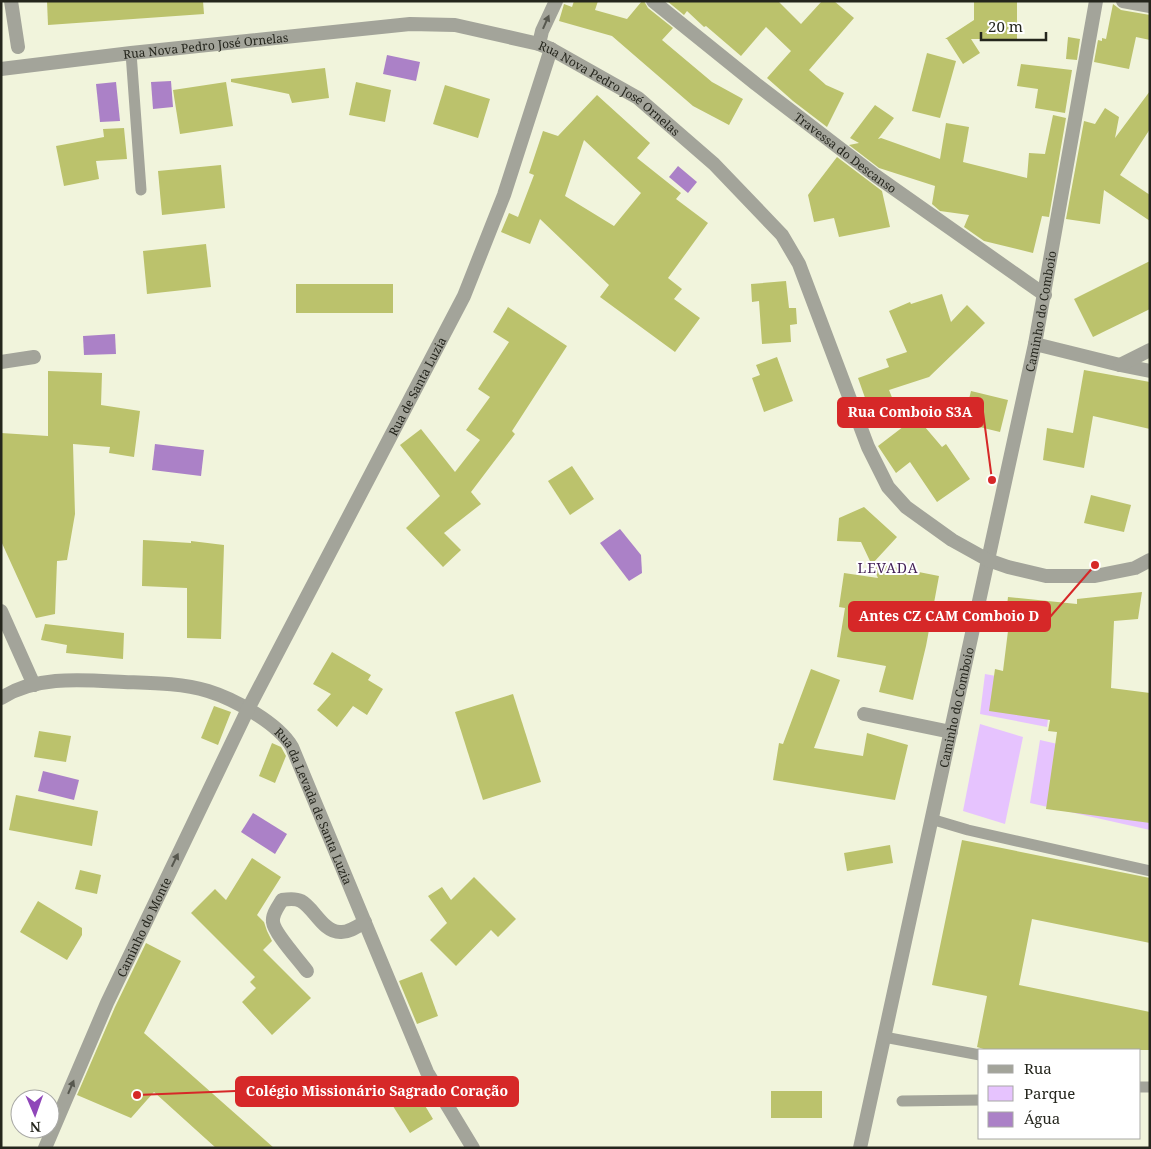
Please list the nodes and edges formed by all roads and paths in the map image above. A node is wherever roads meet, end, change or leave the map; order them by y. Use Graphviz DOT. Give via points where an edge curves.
graph roads {
  1 [pos="11,1"];
  2 [pos="556,1"];
  3 [pos="653,1"];
  4 [pos="1096,1"];
  5 [pos="1123,1"];
  6 [pos="1150,6"];
  7 [pos="545,46"];
  8 [pos="18,47"];
  9 [pos="131,53"];
  10 [pos="1,68"];
  11 [pos="141,190"];
  12 [pos="1045,296"];
  13 [pos="1035,344"];
  14 [pos="1150,350"];
  15 [pos="34,357"];
  16 [pos="1,362"];
  17 [pos="1120,365"];
  18 [pos="1150,371"];
  19 [pos="988,560"];
  20 [pos="1150,560"];
  21 [pos="1,611"];
  22 [pos="34,685"];
  23 [pos="1,698"];
  24 [pos="248,709"];
  25 [pos="864,714"];
  26 [pos="951,732"];
  27 [pos="931,819"];
  28 [pos="1150,871"];
  29 [pos="365,922"];
  30 [pos="307,971"];
  31 [pos="884,1037"];
  32 [pos="978,1055"];
  33 [pos="978,1100"];
  34 [pos="902,1101"];
  35 [pos="44,1148"];
  36 [pos="473,1148"];
  37 [pos="860,1148"];
  1 -- 8 [label="street"];
  7 -- 2 [label="street, Rua de Santa Luzia, one-way" via="542,31"];
  3 -- 12 [label="street, Travessa do Descanso" via="876,176"];
  4 -- 12 [label="street, Caminho do Comboio"];
  5 -- 6 [label="street"];
  7 -- 9 [label="street, Rua Nova Pedro José Ornelas" via="455,25 410,24"];
  7 -- 19 [label="street, Rua Nova Pedro José Ornelas" via="638,98 714,164 782,235 799,264 868,447 888,486 906,507 944,535"];
  7 -- 24 [label="street, Rua de Santa Luzia" via="504,195 464,296"];
  9 -- 10 [label="street, Rua Nova Pedro José Ornelas"];
  9 -- 11 [label="lane"];
  12 -- 13 [label="street, Caminho do Comboio"];
  13 -- 17 [label="street"];
  13 -- 19 [label="street, Caminho do Comboio"];
  14 -- 17 [label="street"];
  15 -- 16 [label="street"];
  17 -- 18 [label="street"];
  19 -- 20 [label="street, Rua Nova Pedro José Ornelas" via="1046,576 1095,576 1135,568"];
  19 -- 26 [label="street, Caminho do Comboio"];
  21 -- 22 [label="street"];
  22 -- 23 [label="street, Rua da Levada de Santa Luzia"];
  22 -- 24 [label="street, Rua da Levada de Santa Luzia" via="87,680 188,686"];
  24 -- 29 [label="street, Rua da Levada de Santa Luzia" via="286,736"];
  35 -- 24 [label="street, Caminho do Monte, one-way" via="107,1003"];
  25 -- 26 [label="street"];
  26 -- 27 [label="street, Caminho do Comboio"];
  27 -- 28 [label="lane"];
  27 -- 31 [label="street, Caminho do Comboio"];
  29 -- 30 [label="street" via="338,932 331,930 301,900 282,900 272,920 275,929"];
  29 -- 36 [label="street, Rua da Levada de Santa Luzia" via="427,1072"];
  31 -- 32 [label="lane"];
  31 -- 37 [label="street, Caminho do Comboio"];
  33 -- 34 [label="lane"];
}
